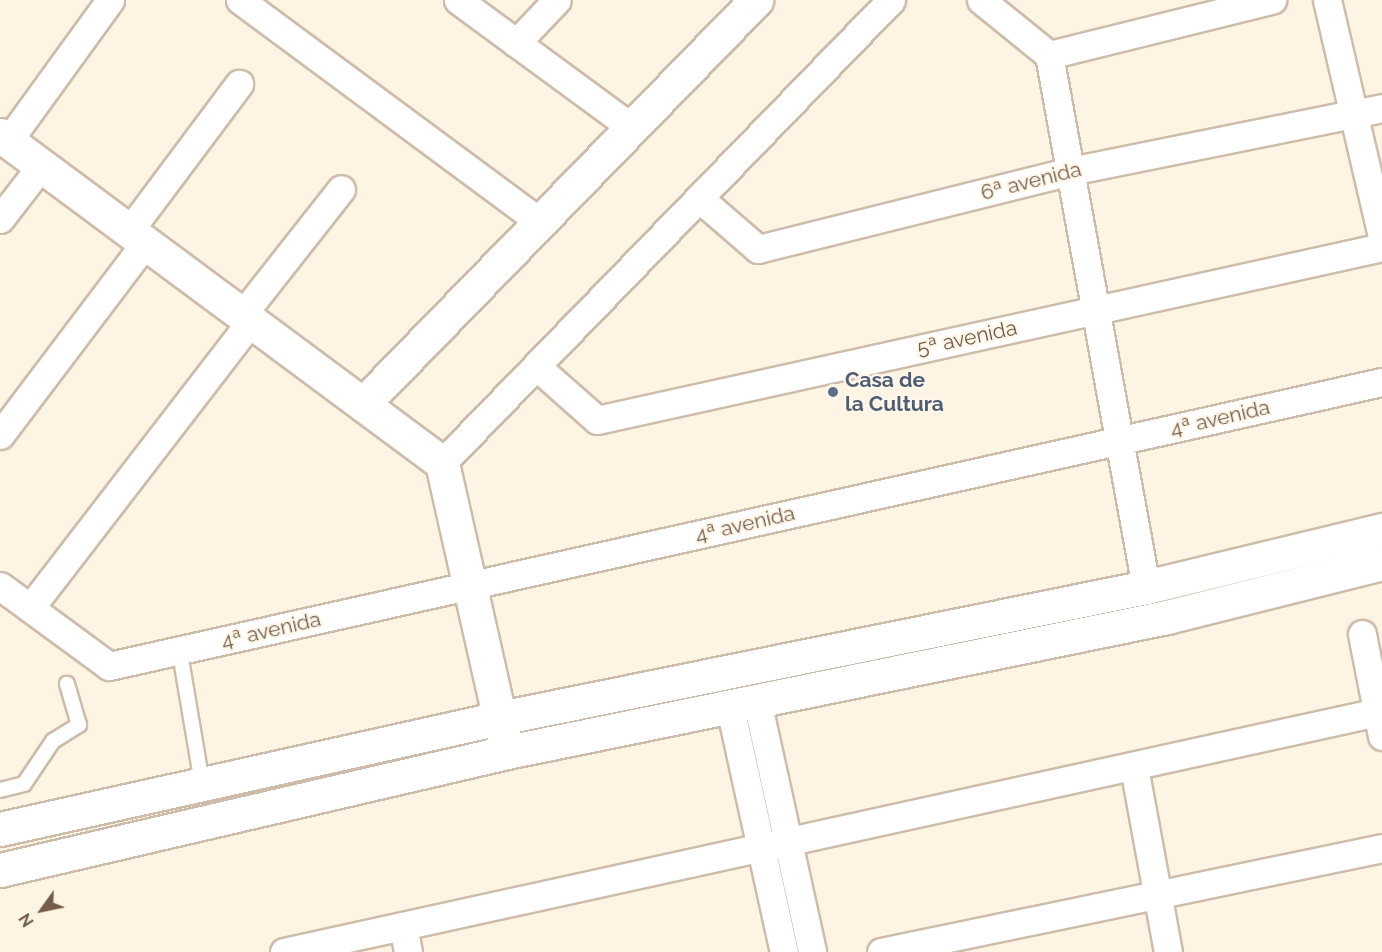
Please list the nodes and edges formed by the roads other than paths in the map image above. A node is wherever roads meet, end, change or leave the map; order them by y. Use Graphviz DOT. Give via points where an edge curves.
graph roads {
  1 [pos="110,0"];
  2 [pos="240,0"];
  3 [pos="458,0"];
  4 [pos="557,0"];
  5 [pos="756,0"];
  6 [pos="891,0"];
  7 [pos="981,0"];
  8 [pos="1272,0"];
  9 [pos="1328,0"];
  10 [pos="516,43"];
  11 [pos="1050,55"];
  12 [pos="239,84"];
  13 [pos="1382,108"];
  14 [pos="1354,113"];
  15 [pos="632,128"];
  16 [pos="4,138"];
  17 [pos="41,166"];
  18 [pos="1070,171"];
  19 [pos="341,189"];
  20 [pos="699,198"];
  21 [pos="0,219"];
  22 [pos="540,222"];
  23 [pos="1382,236"];
  24 [pos="137,237"];
  25 [pos="1382,247"];
  26 [pos="1095,309"];
  27 [pos="247,318"];
  28 [pos="536,366"];
  29 [pos="1382,382"];
  30 [pos="363,405"];
  31 [pos="0,435"];
  32 [pos="1119,441"];
  33 [pos="442,463"];
  34 [pos="1382,530"];
  35 [pos="1382,563"];
  36 [pos="0,586"];
  37 [pos="470,586"];
  38 [pos="1146,587"];
  39 [pos="30,608"];
  40 [pos="1362,634"];
  41 [pos="182,665"];
  42 [pos="67,684"];
  43 [pos="743,704"];
  44 [pos="500,718"];
  45 [pos="1379,724"];
  46 [pos="507,752"];
  47 [pos="1134,767"];
  48 [pos="202,783"];
  49 [pos="0,790"];
  50 [pos="0,829"];
  51 [pos="787,840"];
  52 [pos="761,846"];
  53 [pos="1382,848"];
  54 [pos="0,870"];
  55 [pos="1157,899"];
  56 [pos="406,939"];
  57 [pos="284,952"];
  58 [pos="784,952"];
  59 [pos="812,952"];
  60 [pos="881,952"];
  61 [pos="1168,952"];
  1 -- 16 [label="street"];
  2 -- 22 [label="street"];
  3 -- 10 [label="street"];
  4 -- 10 [label="street"];
  5 -- 15 [label="main road"];
  6 -- 20 [label="street"];
  7 -- 11 [label="street"];
  8 -- 11 [label="street"];
  9 -- 14 [label="street"];
  10 -- 15 [label="street"];
  11 -- 18 [label="street"];
  12 -- 24 [label="street"];
  13 -- 14 [label="street, 6ª avenida"];
  14 -- 18 [label="street, 6ª avenida"];
  14 -- 23 [label="street"];
  15 -- 22 [label="main road"];
  16 -- 17 [label="main road"];
  17 -- 21 [label="street"];
  17 -- 24 [label="main road"];
  18 -- 20 [label="street, 6ª avenida" via="758,249"];
  18 -- 26 [label="street"];
  19 -- 27 [label="street"];
  20 -- 28 [label="street"];
  22 -- 30 [label="main road"];
  24 -- 27 [label="main road"];
  24 -- 31 [label="street"];
  25 -- 26 [label="street, 5ª avenida"];
  26 -- 28 [label="street, 5ª avenida" via="597,420"];
  26 -- 32 [label="street"];
  27 -- 30 [label="main road"];
  27 -- 39 [label="street"];
  28 -- 33 [label="street"];
  29 -- 32 [label="street, 4ª avenida"];
  30 -- 33 [label="main road"];
  32 -- 37 [label="street, 4ª avenida"];
  32 -- 38 [label="street"];
  33 -- 37 [label="main road"];
  34 -- 38 [label="main road"];
  35 -- 43 [label="main road" via="1167,617"];
  36 -- 39 [label="street"];
  37 -- 39 [label="street, 4ª avenida" via="109,666"];
  37 -- 44 [label="main road"];
  38 -- 44 [label="main road"];
  40 -- 45 [label="street"];
  41 -- 48 [label="lane"];
  42 -- 49 [label="lane" via="79,725 53,741 24,784"];
  43 -- 46 [label="main road"];
  43 -- 51 [label="street"];
  43 -- 52 [label="street"];
  44 -- 46 [label="main road"];
  44 -- 48 [label="main road"];
  45 -- 47 [label="street"];
  46 -- 54 [label="main road"];
  47 -- 51 [label="street"];
  47 -- 55 [label="street"];
  48 -- 50 [label="main road"];
  51 -- 52 [label="street"];
  51 -- 59 [label="street"];
  52 -- 56 [label="street"];
  52 -- 58 [label="street"];
  53 -- 55 [label="street"];
  55 -- 60 [label="street"];
  55 -- 61 [label="street"];
  56 -- 57 [label="street"];
}
